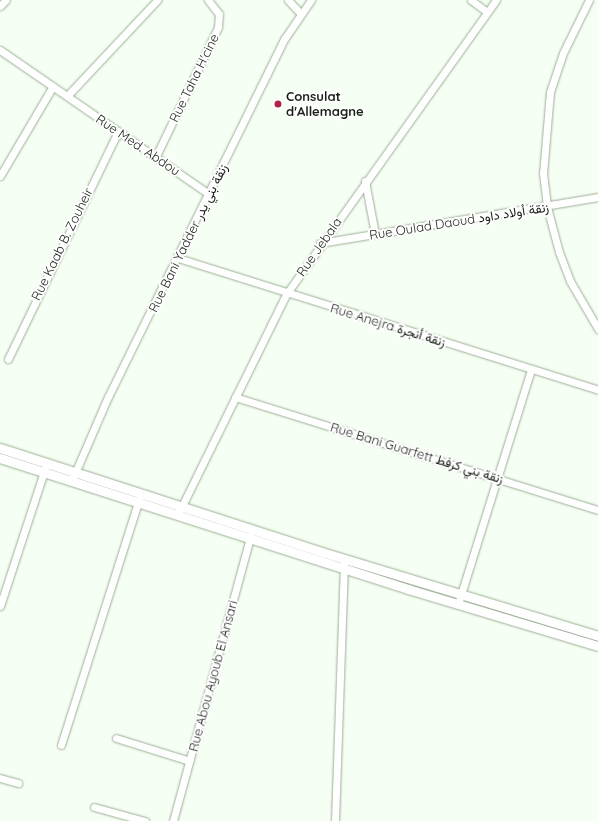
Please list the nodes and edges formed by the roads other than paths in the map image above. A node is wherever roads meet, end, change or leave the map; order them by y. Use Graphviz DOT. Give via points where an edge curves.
graph roads {
  1 [pos="6,0"];
  2 [pos="157,0"];
  3 [pos="208,0"];
  4 [pos="288,0"];
  5 [pos="311,0"];
  6 [pos="471,0"];
  7 [pos="496,0"];
  8 [pos="589,0"];
  9 [pos="0,6"];
  10 [pos="487,12"];
  11 [pos="300,13"];
  12 [pos="0,50"];
  13 [pos="53,86"];
  14 [pos="67,96"];
  15 [pos="118,130"];
  16 [pos="156,156"];
  17 [pos="0,176"];
  18 [pos="365,181"];
  19 [pos="209,194"];
  20 [pos="598,197"];
  21 [pos="547,207"];
  22 [pos="375,234"];
  23 [pos="320,243"];
  24 [pos="178,258"];
  25 [pos="287,293"];
  26 [pos="598,329"];
  27 [pos="8,358"];
  28 [pos="531,370"];
  29 [pos="598,390"];
  30 [pos="235,397"];
  31 [pos="0,448"];
  32 [pos="0,458"];
  33 [pos="46,467"];
  34 [pos="74,476"];
  35 [pos="497,477"];
  36 [pos="140,498"];
  37 [pos="598,510"];
  38 [pos="180,511"];
  39 [pos="251,534"];
  40 [pos="344,564"];
  41 [pos="459,600"];
  42 [pos="0,606"];
  43 [pos="598,636"];
  44 [pos="598,646"];
  45 [pos="116,738"];
  46 [pos="62,745"];
  47 [pos="190,761"];
  48 [pos="0,778"];
  49 [pos="18,783"];
  50 [pos="94,808"];
  51 [pos="145,821"];
  52 [pos="173,821"];
  53 [pos="334,821"];
  1 -- 9 [label="street"];
  2 -- 14 [label="street"];
  3 -- 16 [label="street, Rue Taha H'cine" via="219,14 218,27"];
  4 -- 11 [label="street"];
  5 -- 11 [label="street, Rue Bani Yadder زنقة بني يدر"];
  6 -- 10 [label="street"];
  7 -- 10 [label="street, Rue Jebala"];
  8 -- 21 [label="street" via="563,53 550,92 543,150"];
  10 -- 18 [label="street, Rue Jebala"];
  11 -- 19 [label="street, Rue Bani Yadder زنقة بني يدر" via="285,38"];
  12 -- 13 [label="street, Rue Med. Abdou"];
  13 -- 14 [label="street, Rue Med. Abdou"];
  13 -- 17 [label="street"];
  14 -- 15 [label="street, Rue Med. Abdou"];
  15 -- 16 [label="street, Rue Med. Abdou"];
  15 -- 27 [label="street, Rue Kaab B. Zouheir"];
  16 -- 19 [label="street, Rue Med. Abdou"];
  18 -- 22 [label="street"];
  18 -- 23 [label="street, Rue Jebala"];
  19 -- 24 [label="street, Rue Bani Yadder زنقة بني يدر"];
  20 -- 21 [label="street, Rue Oulad Daoud زنقة أولاد داود"];
  21 -- 22 [label="street, Rue Oulad Daoud زنقة أولاد داود"];
  21 -- 26 [label="street" via="570,281"];
  22 -- 23 [label="street, Rue Oulad Daoud زنقة أولاد داود"];
  23 -- 25 [label="street, Rue Jebala"];
  24 -- 25 [label="street, Rue Anejra زنقة أنجرة"];
  24 -- 34 [label="street, Rue Bani Yadder زنقة بني يدر" via="108,398"];
  25 -- 28 [label="street, Rue Anejra زنقة أنجرة"];
  25 -- 30 [label="street, Rue Jebala"];
  28 -- 29 [label="street, Rue Anejra زنقة أنجرة"];
  28 -- 35 [label="street"];
  30 -- 35 [label="street, Rue Bani Guarfett زنقة بني كرفط"];
  30 -- 38 [label="street, Rue Jebala"];
  31 -- 33 [label="street"];
  32 -- 33 [label="street"];
  33 -- 34 [label="street"];
  33 -- 42 [label="street"];
  34 -- 36 [label="street"];
  35 -- 37 [label="street, Rue Bani Guarfett زنقة بني كرفط"];
  35 -- 41 [label="street"];
  36 -- 38 [label="street"];
  36 -- 46 [label="street"];
  38 -- 39 [label="street"];
  39 -- 40 [label="street"];
  39 -- 47 [label="street, Rue Abou Ayoub El Ansari"];
  40 -- 41 [label="street"];
  40 -- 53 [label="street"];
  41 -- 43 [label="street"];
  41 -- 44 [label="street"];
  45 -- 47 [label="street"];
  47 -- 52 [label="street, Rue Abou Ayoub El Ansari"];
  48 -- 49 [label="street"];
  50 -- 51 [label="street"];
}
